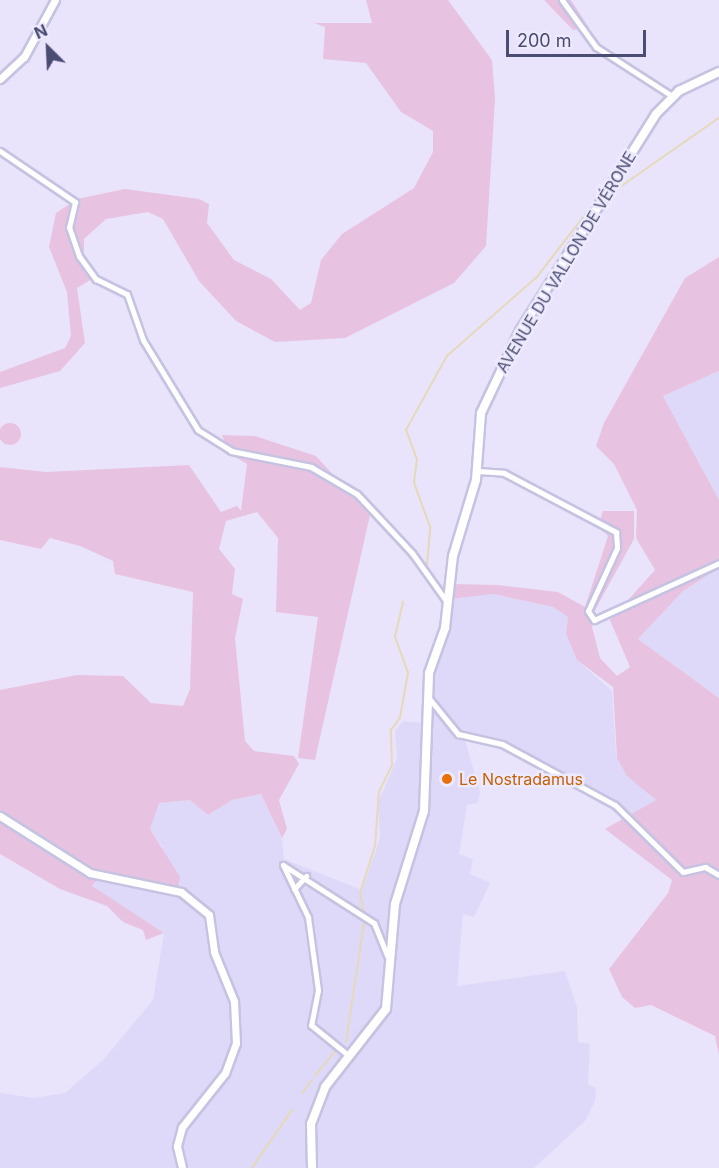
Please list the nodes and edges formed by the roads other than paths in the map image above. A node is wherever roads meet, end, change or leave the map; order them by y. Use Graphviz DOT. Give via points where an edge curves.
graph roads {
  1 [pos="55,0"];
  2 [pos="562,0"];
  3 [pos="719,72"];
  4 [pos="0,79"];
  5 [pos="672,96"];
  6 [pos="0,151"];
  7 [pos="478,471"];
  8 [pos="719,563"];
  9 [pos="447,602"];
  10 [pos="428,697"];
  11 [pos="0,816"];
  12 [pos="306,876"];
  13 [pos="719,876"];
  14 [pos="294,889"];
  15 [pos="387,956"];
  16 [pos="348,1055"];
  17 [pos="182,1168"];
  18 [pos="312,1168"];
  1 -- 4 [label="street" via="24,57"];
  2 -- 5 [label="street" via="596,47"];
  3 -- 5 [label="main road"];
  5 -- 7 [label="main road, AVENUE DU VALLON DE VÉRONE" via="501,365 478,425"];
  6 -- 9 [label="street" via="75,202 69,227 78,256 99,281 127,294 143,340 198,430 231,451 308,466 338,482 363,500 425,570"];
  7 -- 8 [label="street" via="504,473 616,532 617,548 588,610 594,620"];
  7 -- 9 [label="main road, AVENUE DU VALLON DE VÉRONE"];
  9 -- 10 [label="main road, AVENUE DU VALLON DE VÉRONE"];
  10 -- 13 [label="street" via="458,734 502,744 615,805 683,872 705,867"];
  10 -- 15 [label="main road, AVENUE DU VALLON DE VÉRONE" via="422,825 400,885"];
  11 -- 17 [label="street" via="90,873 181,892 209,915 214,952 234,1001 236,1042 225,1073 182,1127 177,1146"];
  12 -- 14 [label="street"];
  12 -- 14 [label="street" via="283,866"];
  12 -- 15 [label="street" via="376,925"];
  14 -- 16 [label="street" via="308,917 318,990 311,1025"];
  15 -- 16 [label="main road, AVENUE DU VALLON DE VÉRONE" via="384,1013"];
  16 -- 18 [label="main road, AVENUE DU VALLON DE VÉRONE" via="313,1114"];
}
